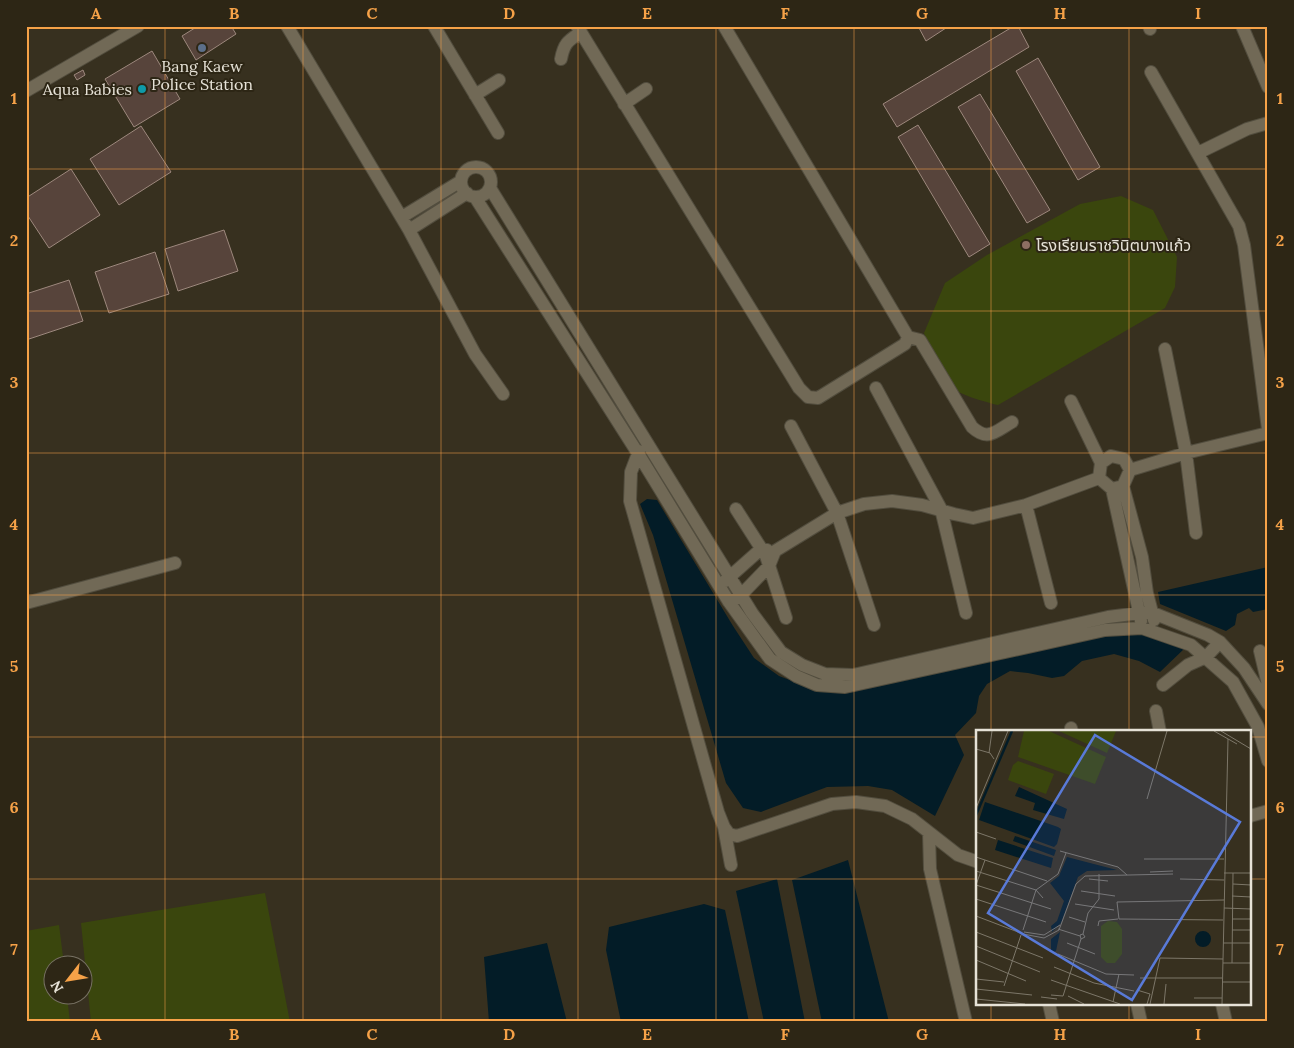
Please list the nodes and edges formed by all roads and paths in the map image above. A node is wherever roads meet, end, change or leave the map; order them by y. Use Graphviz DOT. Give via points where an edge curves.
graph roads {
  1 [pos="138,26"];
  2 [pos="287,26"];
  3 [pos="434,26"];
  4 [pos="724,26"];
  5 [pos="1242,26"];
  6 [pos="579,29"];
  7 [pos="561,59"];
  8 [pos="1151,72"];
  9 [pos="499,80"];
  10 [pos="1268,86"];
  11 [pos="646,89"];
  12 [pos="26,91"];
  13 [pos="475,95"];
  14 [pos="624,104"];
  15 [pos="1268,123"];
  16 [pos="498,133"];
  17 [pos="1198,153"];
  18 [pos="461,181"];
  19 [pos="490,188"];
  20 [pos="471,195"];
  21 [pos="402,217"];
  22 [pos="409,230"];
  23 [pos="908,337"];
  24 [pos="1165,349"];
  25 [pos="876,388"];
  26 [pos="503,394"];
  27 [pos="1071,401"];
  28 [pos="1012,422"];
  29 [pos="791,426"];
  30 [pos="1268,429"];
  31 [pos="641,432"];
  32 [pos="1268,433"];
  33 [pos="1186,453"];
  34 [pos="639,455"];
  35 [pos="1100,463"];
  36 [pos="1130,470"];
  37 [pos="1099,478"];
  38 [pos="1118,487"];
  39 [pos="1026,505"];
  40 [pos="736,509"];
  41 [pos="940,509"];
  42 [pos="836,513"];
  43 [pos="1196,533"];
  44 [pos="761,549"];
  45 [pos="775,551"];
  46 [pos="175,563"];
  47 [pos="769,566"];
  48 [pos="730,578"];
  49 [pos="719,585"];
  50 [pos="741,596"];
  51 [pos="729,602"];
  52 [pos="26,603"];
  53 [pos="1051,603"];
  54 [pos="1140,612"];
  55 [pos="966,613"];
  56 [pos="1154,613"];
  57 [pos="746,617"];
  58 [pos="786,618"];
  59 [pos="874,626"];
  60 [pos="1142,628"];
  61 [pos="1155,632"];
  62 [pos="1220,642"];
  63 [pos="1260,652"];
  64 [pos="961,656"];
  65 [pos="1206,657"];
  66 [pos="1244,668"];
  67 [pos="1233,682"];
  68 [pos="1163,685"];
  69 [pos="1268,685"];
  70 [pos="1268,704"];
  71 [pos="1156,711"];
  72 [pos="1160,730"];
  73 [pos="1268,761"];
  74 [pos="1268,811"];
  75 [pos="1252,815"];
  76 [pos="724,827"];
  77 [pos="929,833"];
  78 [pos="976,861"];
  79 [pos="731,865"];
  80 [pos="1050,1006"];
  81 [pos="1137,1006"];
  82 [pos="1222,1006"];
  83 [pos="966,1022"];
  84 [pos="1054,1022"];
  85 [pos="1141,1022"];
  86 [pos="1226,1022"];
  1 -- 12 [label="street"];
  2 -- 21 [label="street"];
  3 -- 13 [label="street"];
  4 -- 23 [label="street"];
  5 -- 10 [label="street"];
  6 -- 7 [label="street" via="566,42"];
  6 -- 14 [label="street"];
  8 -- 17 [label="street"];
  9 -- 13 [label="street"];
  11 -- 14 [label="street"];
  13 -- 16 [label="street"];
  14 -- 23 [label="street" via="799,388 808,397 818,398 905,344"];
  15 -- 17 [label="street" via="1247,129"];
  17 -- 30 [label="street" via="1239,226 1244,245"];
  18 -- 19 [label="street" via="466,171 477,166 491,176"];
  18 -- 20 [label="street" via="462,188"];
  18 -- 21 [label="street"];
  19 -- 20 [label="street" via="484,195"];
  19 -- 31 [label="street"];
  20 -- 22 [label="street"];
  20 -- 34 [label="street"];
  21 -- 22 [label="street"];
  22 -- 26 [label="street" via="475,354"];
  23 -- 28 [label="street" via="920,340 978,432 987,435"];
  24 -- 33 [label="street"];
  25 -- 41 [label="street"];
  27 -- 35 [label="street"];
  29 -- 42 [label="street"];
  31 -- 34 [label="street"];
  31 -- 48 [label="street"];
  32 -- 33 [label="street"];
  33 -- 36 [label="street"];
  33 -- 43 [label="street"];
  34 -- 49 [label="street"];
  34 -- 76 [label="street" via="631,472 630,501"];
  35 -- 36 [label="street" via="1111,456 1124,459"];
  35 -- 37 [label="street"];
  36 -- 38 [label="street"];
  37 -- 38 [label="street"];
  37 -- 39 [label="street"];
  38 -- 54 [label="street"];
  38 -- 56 [label="street" via="1142,557 1147,593"];
  39 -- 41 [label="street" via="973,518"];
  39 -- 53 [label="street"];
  40 -- 44 [label="street"];
  41 -- 42 [label="street" via="892,501 864,504"];
  41 -- 55 [label="street"];
  42 -- 45 [label="street"];
  42 -- 59 [label="street"];
  44 -- 45 [label="street"];
  44 -- 47 [label="street"];
  44 -- 48 [label="street"];
  45 -- 47 [label="street"];
  46 -- 52 [label="street"];
  47 -- 50 [label="street"];
  47 -- 58 [label="street"];
  48 -- 49 [label="street"];
  48 -- 50 [label="street"];
  49 -- 51 [label="street"];
  50 -- 51 [label="street"];
  50 -- 57 [label="street"];
  51 -- 57 [label="street"];
  54 -- 56 [label="street"];
  54 -- 60 [label="street"];
  54 -- 64 [label="street" via="1108,617"];
  56 -- 61 [label="street"];
  56 -- 62 [label="street"];
  57 -- 64 [label="street" via="770,659 817,686 846,687"];
  60 -- 61 [label="street"];
  60 -- 64 [label="street" via="1105,630"];
  61 -- 65 [label="street" via="1191,644"];
  62 -- 65 [label="street"];
  62 -- 66 [label="street"];
  63 -- 69 [label="street"];
  65 -- 67 [label="street"];
  65 -- 68 [label="street" via="1188,665"];
  66 -- 67 [label="street"];
  66 -- 70 [label="street"];
  67 -- 73 [label="street" via="1258,728"];
  71 -- 72 [label="street"];
  74 -- 75 [label="street"];
  76 -- 77 [label="street" via="729,834 737,836 832,804 856,802 886,806 912,819"];
  76 -- 79 [label="street"];
  77 -- 78 [label="street" via="958,855"];
  77 -- 83 [label="street" via="930,869"];
  80 -- 84 [label="street"];
  81 -- 85 [label="street"];
  82 -- 86 [label="street"];
}
